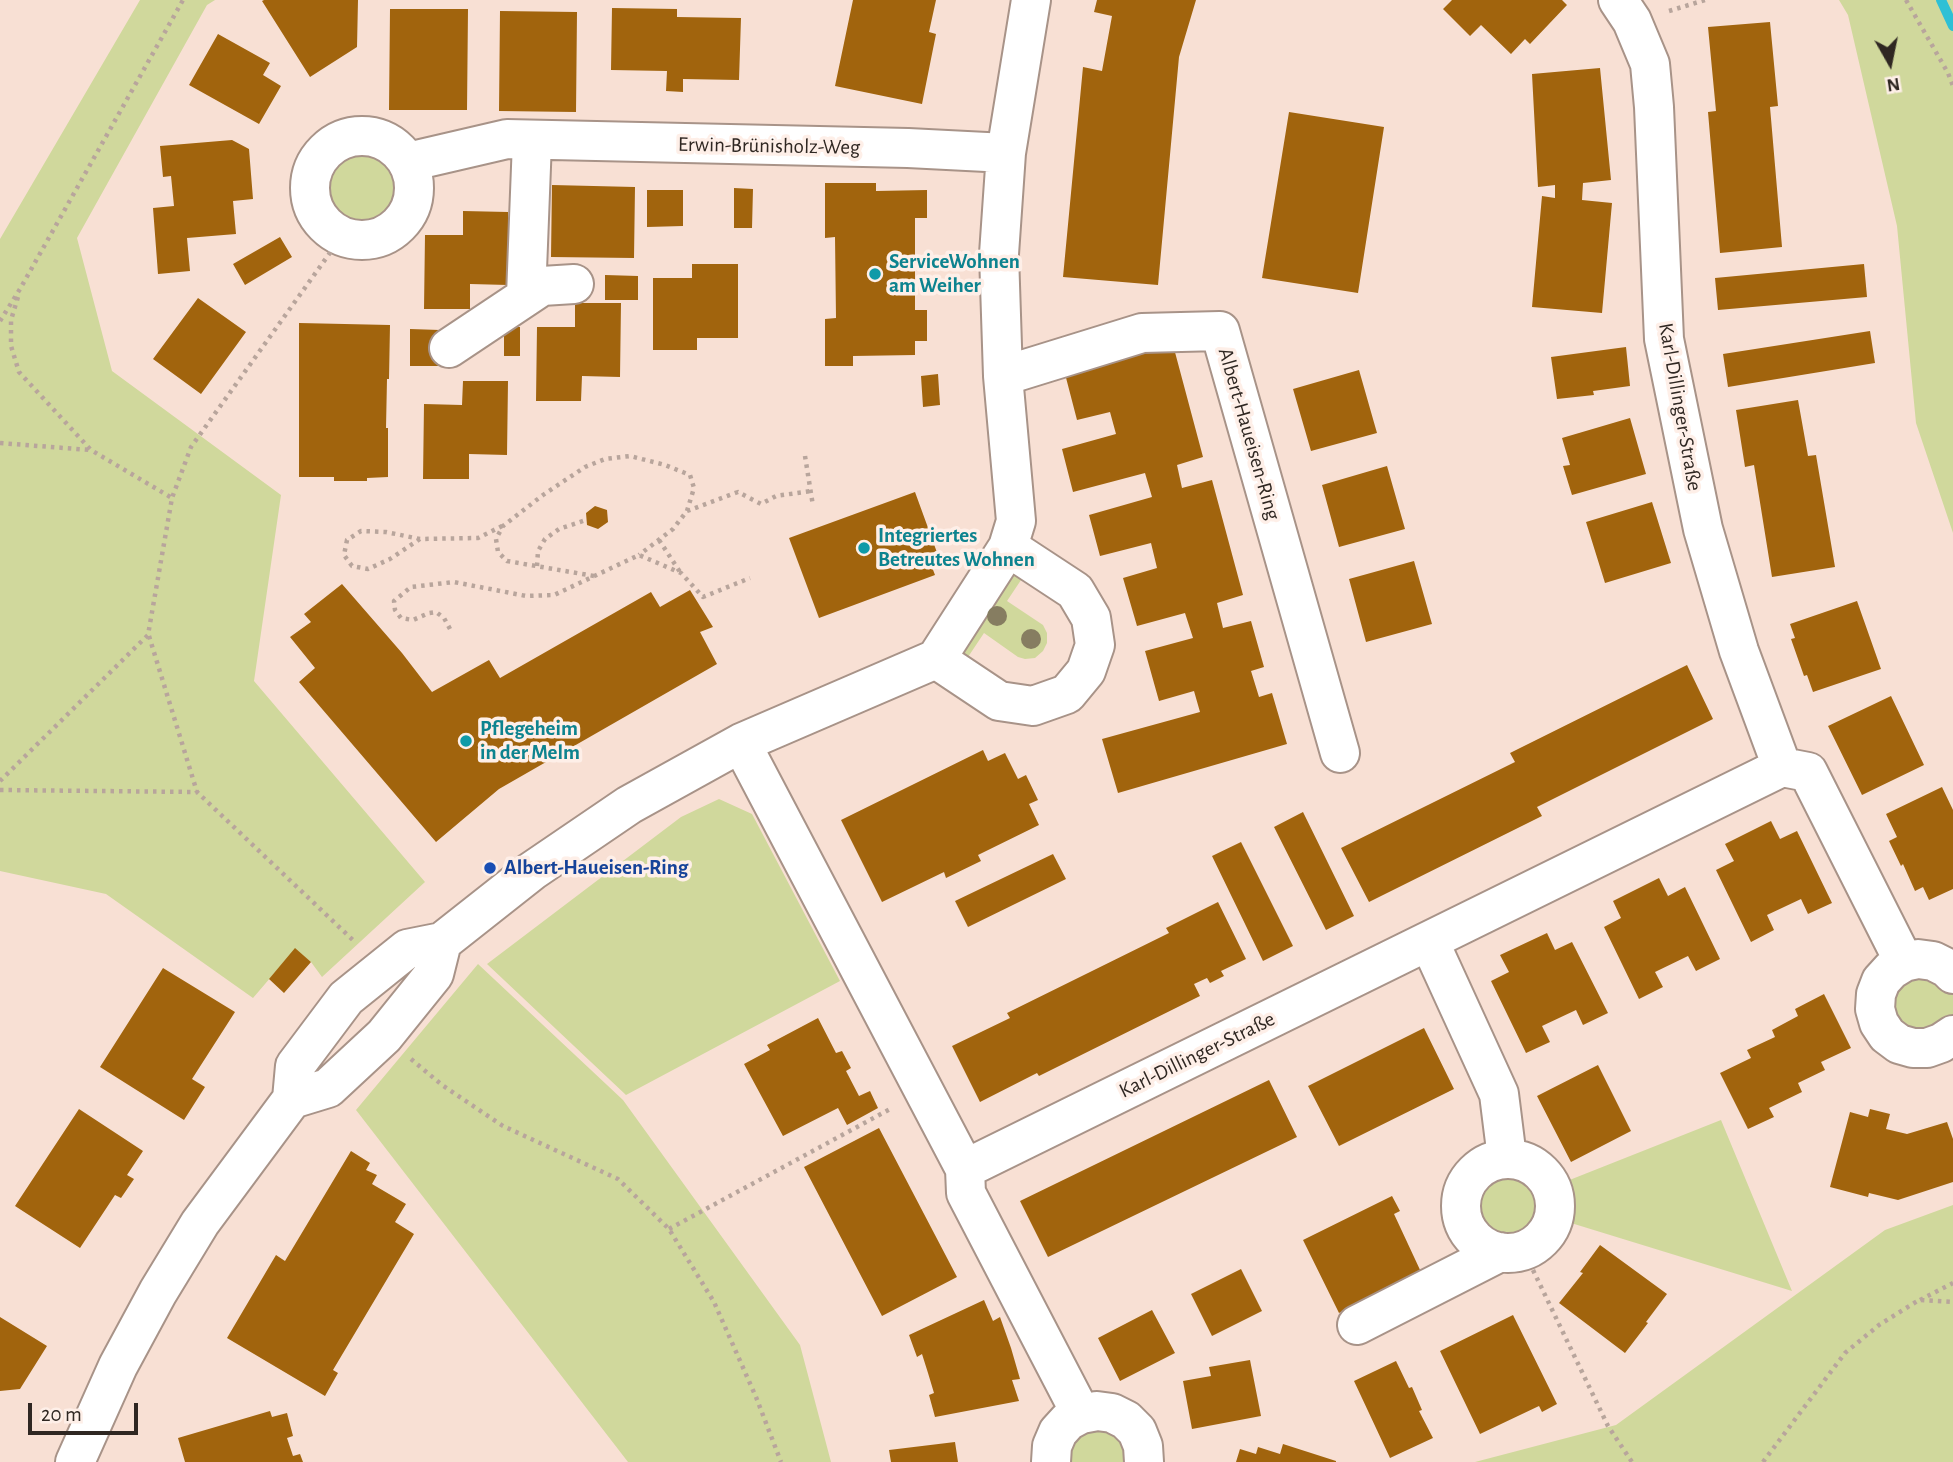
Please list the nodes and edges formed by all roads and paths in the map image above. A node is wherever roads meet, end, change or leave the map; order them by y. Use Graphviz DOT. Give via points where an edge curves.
graph roads {
  1 [pos="183,0"];
  2 [pos="1031,0"];
  3 [pos="1618,0"];
  4 [pos="1906,0"];
  5 [pos="1953,86"];
  6 [pos="532,141"];
  7 [pos="1006,153"];
  8 [pos="408,162"];
  9 [pos="342,236"];
  10 [pos="574,284"];
  11 [pos="20,289"];
  12 [pos="526,296"];
  13 [pos="0,321"];
  14 [pos="449,348"];
  15 [pos="1003,376"];
  16 [pos="0,443"];
  17 [pos="91,450"];
  18 [pos="805,456"];
  19 [pos="811,491"];
  20 [pos="172,498"];
  21 [pos="813,506"];
  22 [pos="687,511"];
  23 [pos="586,520"];
  24 [pos="503,526"];
  25 [pos="419,539"];
  26 [pos="659,540"];
  27 [pos="1008,547"];
  28 [pos="639,555"];
  29 [pos="537,566"];
  30 [pos="681,573"];
  31 [pos="595,577"];
  32 [pos="750,578"];
  33 [pos="450,629"];
  34 [pos="148,635"];
  35 [pos="936,659"];
  36 [pos="741,743"];
  37 [pos="1339,753"];
  38 [pos="1782,767"];
  39 [pos="0,781"];
  40 [pos="0,790"];
  41 [pos="197,792"];
  42 [pos="1429,941"];
  43 [pos="442,942"];
  44 [pos="363,949"];
  45 [pos="1904,962"];
  46 [pos="1953,974"];
  47 [pos="1953,1035"];
  48 [pos="407,1056"];
  49 [pos="924,1091"];
  50 [pos="292,1099"];
  51 [pos="1507,1158"];
  52 [pos="965,1169"];
  53 [pos="669,1229"];
  54 [pos="1512,1251"];
  55 [pos="1953,1283"];
  56 [pos="1919,1300"];
  57 [pos="1953,1302"];
  58 [pos="1357,1325"];
  59 [pos="1081,1414"];
  60 [pos="75,1462"];
  61 [pos="781,1462"];
  62 [pos="1051,1462"];
  63 [pos="1144,1462"];
  64 [pos="1632,1462"];
  65 [pos="1763,1462"];
  1 -- 11 [label="path"];
  2 -- 7 [label="street"];
  3 -- 38 [label="street, Karl-Dillinger-Straße" via="1650,64 1664,339 1703,529 1739,651"];
  4 -- 5 [label="path"];
  6 -- 7 [label="street, Erwin-Brünisholz-Weg"];
  6 -- 8 [label="street, Erwin-Brünisholz-Weg" via="507,139"];
  6 -- 12 [label="street"];
  7 -- 15 [label="street" via="999,254"];
  8 -- 9 [label="street" via="414,196 397,226 366,240"];
  8 -- 9 [label="street" via="383,140 366,136 349,137 321,155 311,179 312,204 320,220"];
  9 -- 20 [label="path" via="191,447"];
  10 -- 12 [label="street" via="542,286"];
  11 -- 13 [label="path"];
  11 -- 17 [label="path" via="11,320 11,346 19,372"];
  12 -- 14 [label="street"];
  15 -- 27 [label="street" via="1016,521"];
  15 -- 37 [label="street, Albert-Haueisen-Ring" via="1142,333 1220,331"];
  16 -- 17 [label="path"];
  17 -- 20 [label="path"];
  18 -- 19 [label="path"];
  19 -- 21 [label="path"];
  19 -- 22 [label="path" via="761,503 738,492"];
  20 -- 34 [label="path"];
  22 -- 24 [label="path" via="694,488 690,475 630,456 585,467"];
  22 -- 26 [label="path"];
  23 -- 29 [label="path" via="545,539"];
  24 -- 25 [label="path" via="478,538"];
  24 -- 29 [label="path" via="496,539 498,552 507,561"];
  25 -- 25 [label="path" via="361,531 347,540 344,555 352,566 368,569"];
  26 -- 28 [label="path"];
  26 -- 30 [label="path"];
  27 -- 35 [label="street"];
  27 -- 35 [label="street" via="1075,591 1091,618 1095,645 1086,671 1068,694 1033,706 999,701"];
  28 -- 30 [label="path"];
  28 -- 31 [label="path"];
  29 -- 31 [label="path"];
  30 -- 32 [label="path" via="703,597"];
  31 -- 33 [label="path" via="554,595 526,596 454,582 411,587 394,601 401,618 413,620 436,612"];
  34 -- 39 [label="path"];
  34 -- 41 [label="path"];
  35 -- 36 [label="street"];
  36 -- 43 [label="street" via="629,805 532,870"];
  36 -- 49 [label="street"];
  38 -- 42 [label="street, Karl-Dillinger-Straße"];
  38 -- 45 [label="street" via="1808,772"];
  40 -- 41 [label="path"];
  41 -- 44 [label="path"];
  42 -- 51 [label="street" via="1499,1094"];
  42 -- 52 [label="street, Karl-Dillinger-Straße"];
  43 -- 50 [label="street" via="434,974 384,1036 328,1088"];
  43 -- 50 [label="street" via="407,949 346,998 295,1066"];
  45 -- 46 [label="street" via="1933,961"];
  45 -- 47 [label="street" via="1881,981 1876,994 1875,1009 1887,1035 1899,1044 1920,1048 1941,1044"];
  48 -- 53 [label="path" via="503,1126 618,1180"];
  49 -- 52 [label="street"];
  49 -- 53 [label="path"];
  50 -- 60 [label="street" via="200,1223 158,1292"];
  51 -- 54 [label="street" via="1537,1168 1554,1195 1555,1211 1540,1240"];
  51 -- 54 [label="street" via="1478,1169 1462,1195 1461,1210 1473,1238 1485,1247"];
  52 -- 59 [label="street" via="966,1194"];
  53 -- 61 [label="path" via="715,1303"];
  54 -- 58 [label="street"];
  54 -- 64 [label="path"];
  55 -- 56 [label="path"];
  56 -- 57 [label="path"];
  56 -- 65 [label="path" via="1846,1353"];
  59 -- 62 [label="street" via="1058,1432"];
  59 -- 63 [label="street" via="1112,1413 1126,1420 1137,1431"];
}
